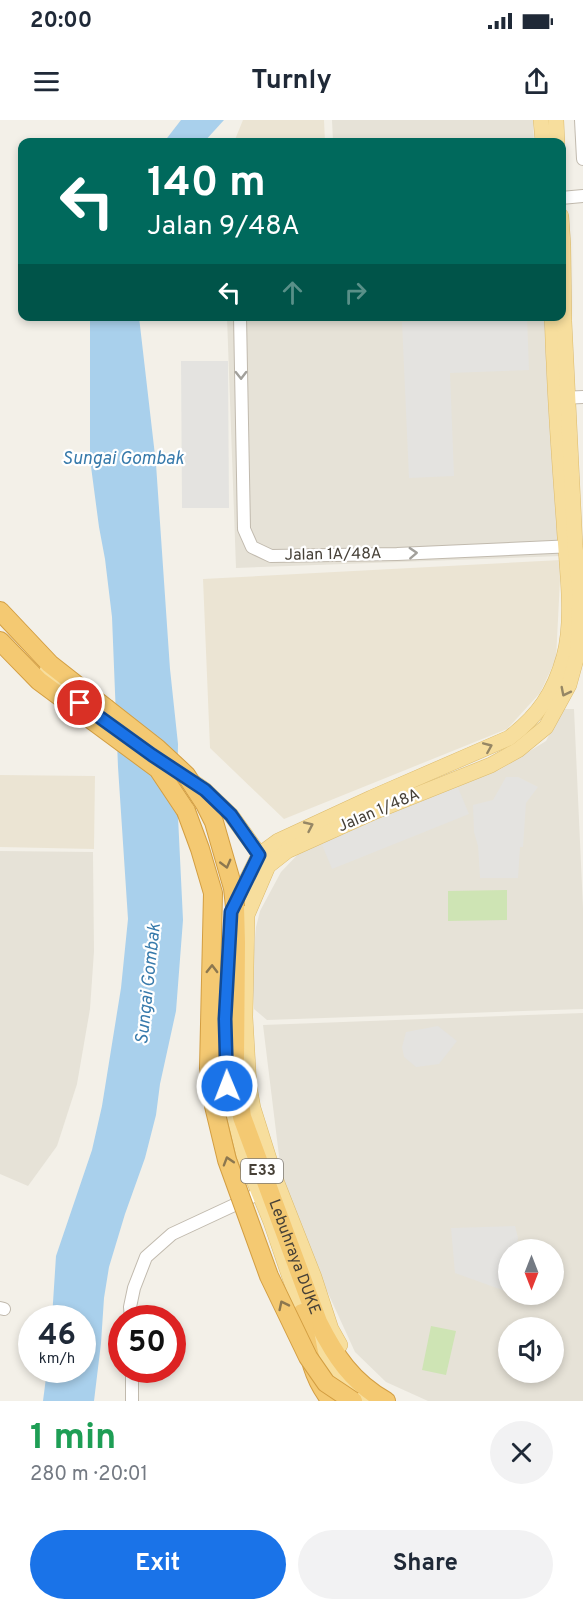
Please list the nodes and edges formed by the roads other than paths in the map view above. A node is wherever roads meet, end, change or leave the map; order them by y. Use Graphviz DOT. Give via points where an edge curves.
graph roads {
  1 [pos="542,120"];
  2 [pos="556,120"];
  3 [pos="581,120"];
  4 [pos="543,138"];
  5 [pos="557,138"];
  6 [pos="583,159"];
  7 [pos="583,196"];
  8 [pos="566,198"];
  9 [pos="240,321"];
  10 [pos="553,321"];
  11 [pos="564,321"];
  12 [pos="569,397"];
  13 [pos="570,546"];
  14 [pos="577,593"];
  15 [pos="0,611"];
  16 [pos="0,621"];
  17 [pos="0,641"];
  18 [pos="263,860"];
  19 [pos="260,1193"];
  20 [pos="130,1305"];
  21 [pos="302,1313"];
  22 [pos="132,1383"];
  23 [pos="132,1401"];
  24 [pos="331,1401"];
  25 [pos="353,1401"];
  26 [pos="364,1401"];
  27 [pos="386,1401"];
  28 [pos="398,1401"];
  1 -- 4 [label="main road"];
  2 -- 5 [label="main road"];
  3 -- 6 [label="street"];
  7 -- 8 [label="street"];
  9 -- 13 [label="street, Jalan 1A/48A, one-way" via="244,529 252,547 271,556"];
  10 -- 12 [label="main road, Jalan 1/48A"];
  11 -- 12 [label="main road, Jalan 1/48A"];
  12 -- 13 [label="main road, Jalan 1/48A"];
  13 -- 14 [label="main road, Jalan 1/48A"];
  14 -- 18 [label="main road, Jalan 1/48A" via="564,658 553,686 538,712 524,726 508,738 278,841"];
  15 -- 27 [label="highway, Lebuhraya DUKE / E33, one-way, bridge" via="50,664 186,775 214,822 235,907 235,1060 242,1117 326,1339 352,1377"];
  16 -- 18 [label="main road, bridge" via="80,703 205,790 231,815"];
  25 -- 17 [label="highway, Lebuhraya DUKE / E33, one-way, bridge" via="326,1383 308,1357 269,1276 227,1160 209,1068 213,893 186,811 158,770 39,681"];
  18 -- 19 [label="main road, Jalan 1/48A" via="231,912 225,1019 227,1086 244,1156"];
  18 -- 28 [label="main road" via="247,915 245,1017 253,1108 331,1329 365,1377"];
  19 -- 20 [label="street" via="172,1234 146,1257"];
  19 -- 21 [label="main road, Jalan 1/48A"];
  21 -- 24 [label="highway" via="311,1363"];
  21 -- 26 [label="main road, Jalan 1/48A" via="332,1368"];
  22 -- 23 [label="street"];
}
